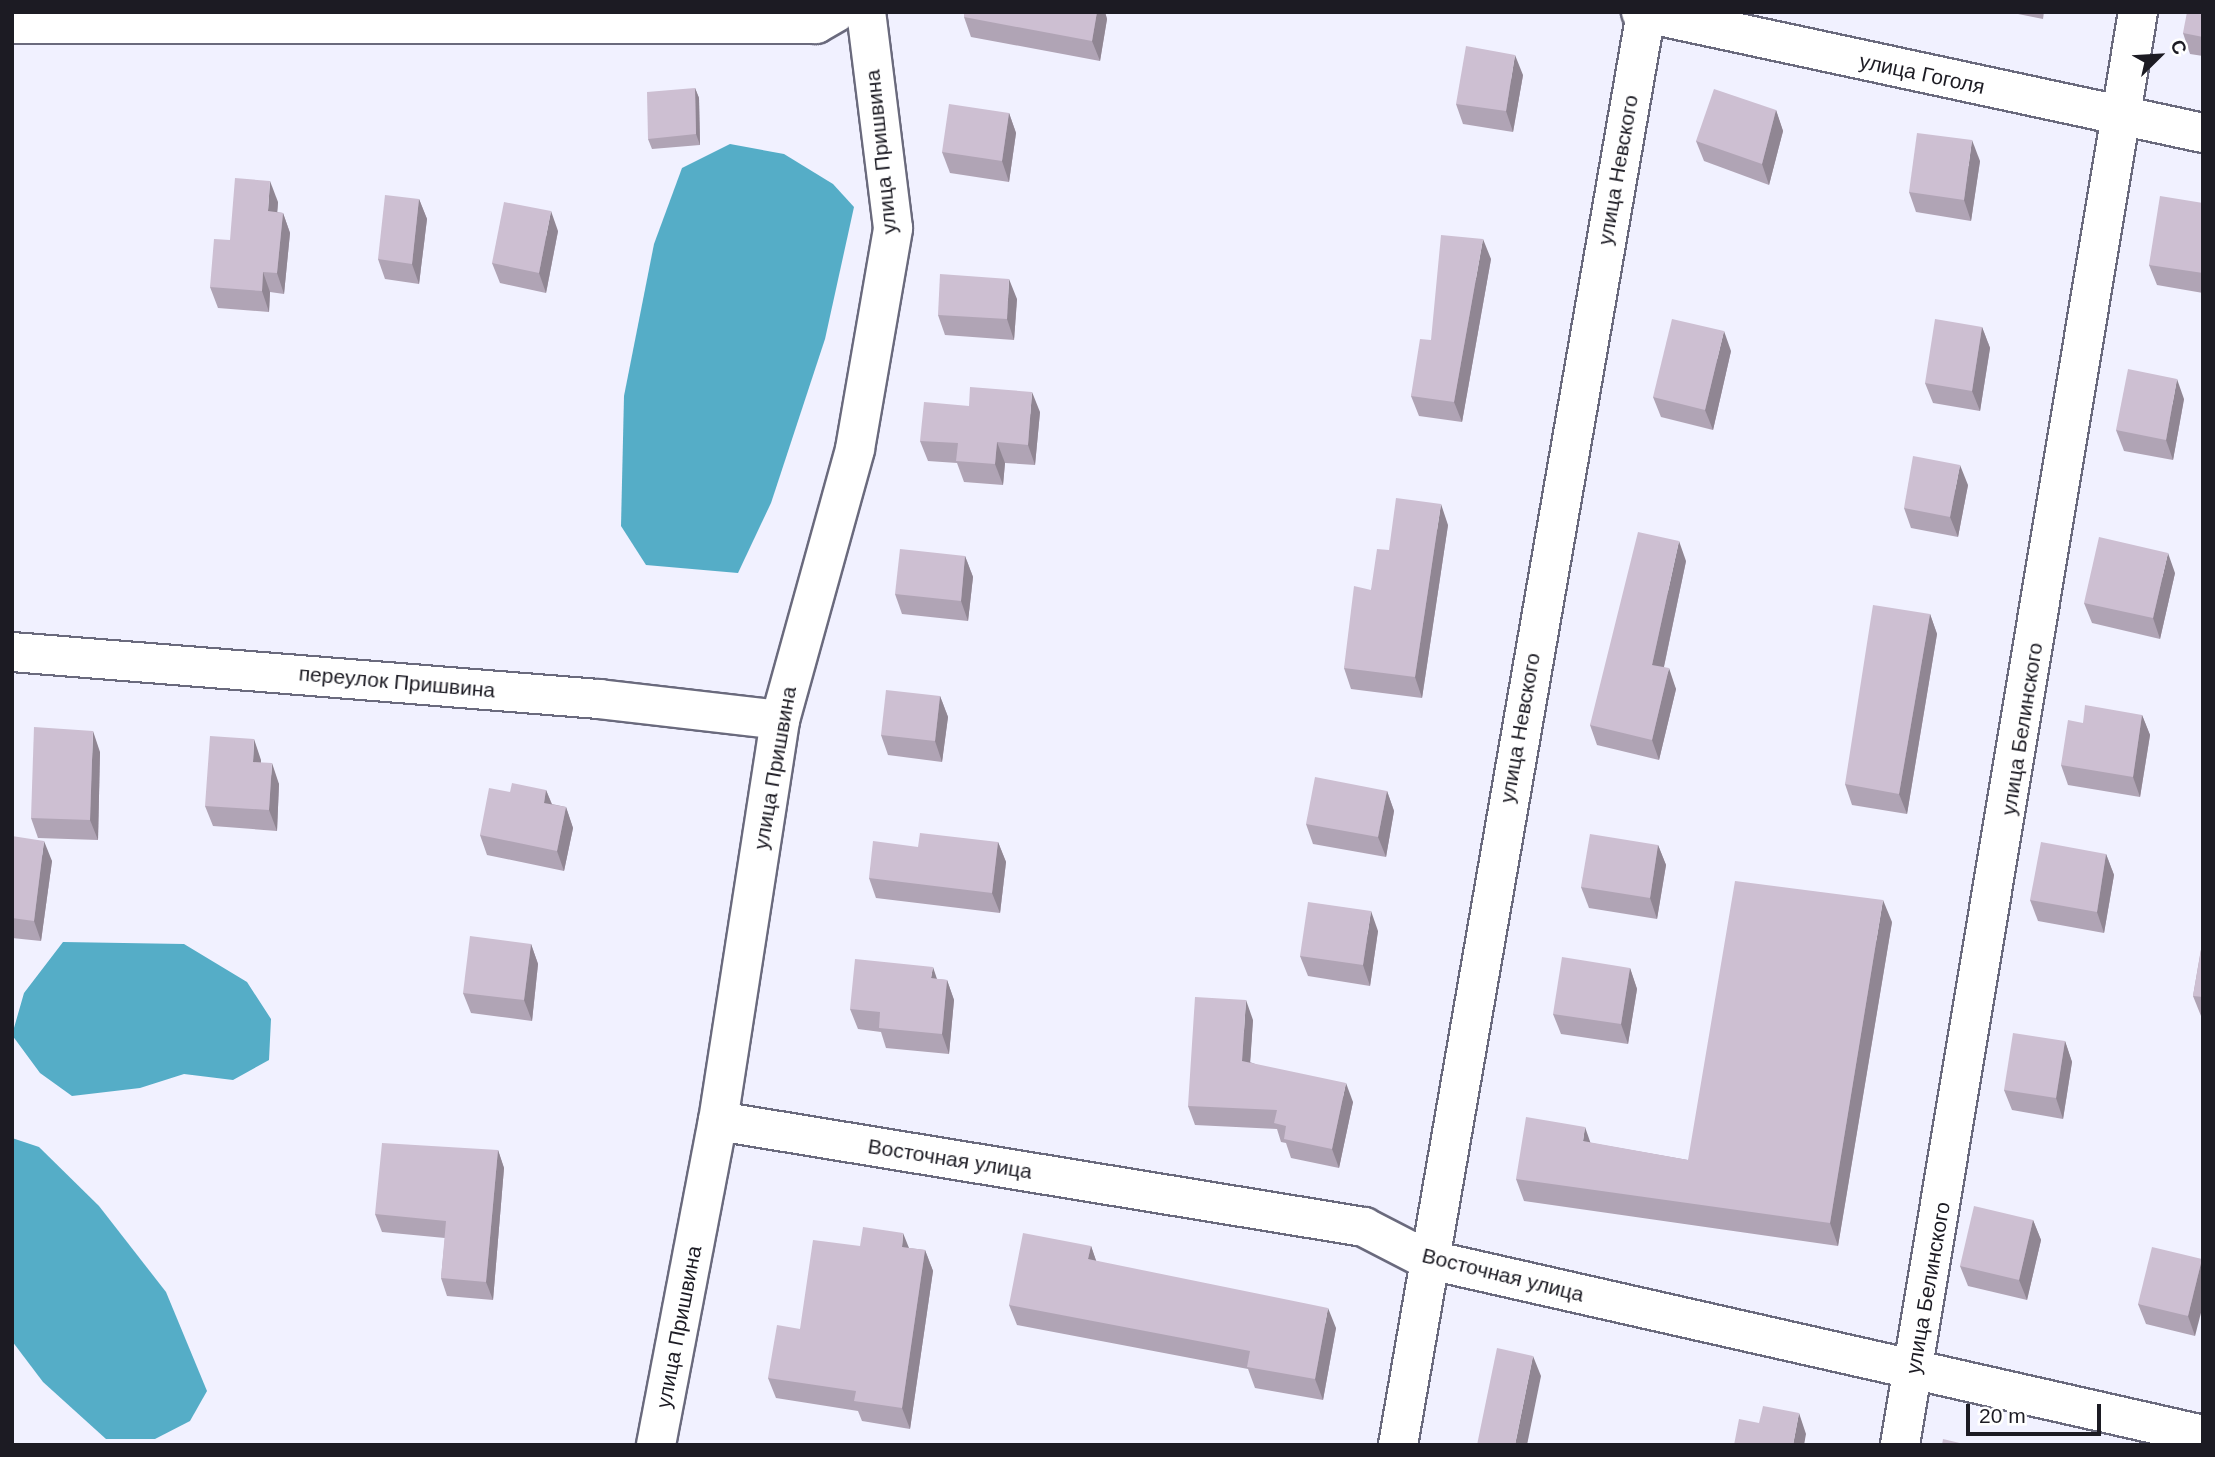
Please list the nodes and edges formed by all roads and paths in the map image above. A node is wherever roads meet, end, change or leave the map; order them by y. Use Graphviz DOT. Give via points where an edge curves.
graph roads {
  1 [pos="837,12"];
  2 [pos="866,12"];
  3 [pos="2138,12"];
  4 [pos="1645,13"];
  5 [pos="12,24"];
  6 [pos="2118,117"];
  7 [pos="2203,133"];
  8 [pos="12,652"];
  9 [pos="780,720"];
  10 [pos="718,1121"];
  11 [pos="1426,1259"];
  12 [pos="1914,1374"];
  13 [pos="2203,1435"];
  14 [pos="656,1445"];
  15 [pos="1398,1445"];
  16 [pos="1900,1445"];
  1 -- 5 [label="street" via="816,24"];
  2 -- 9 [label="street, улица Пришвина" via="893,228 855,449"];
  3 -- 6 [label="street, улица Белинского"];
  4 -- 6 [label="street, улица Гоголя"];
  4 -- 11 [label="street, улица Невского"];
  6 -- 7 [label="street, улица Гоголя"];
  6 -- 12 [label="street, улица Белинского"];
  8 -- 9 [label="street, переулок Пришвина" via="599,699"];
  9 -- 10 [label="street, улица Пришвина"];
  10 -- 11 [label="street, Восточная улица" via="1364,1227"];
  10 -- 14 [label="street, улица Пришвина"];
  11 -- 12 [label="street, Восточная улица"];
  11 -- 15 [label="street, улица Невского"];
  12 -- 13 [label="street, Восточная улица"];
  12 -- 16 [label="street, улица Белинского"];
}
